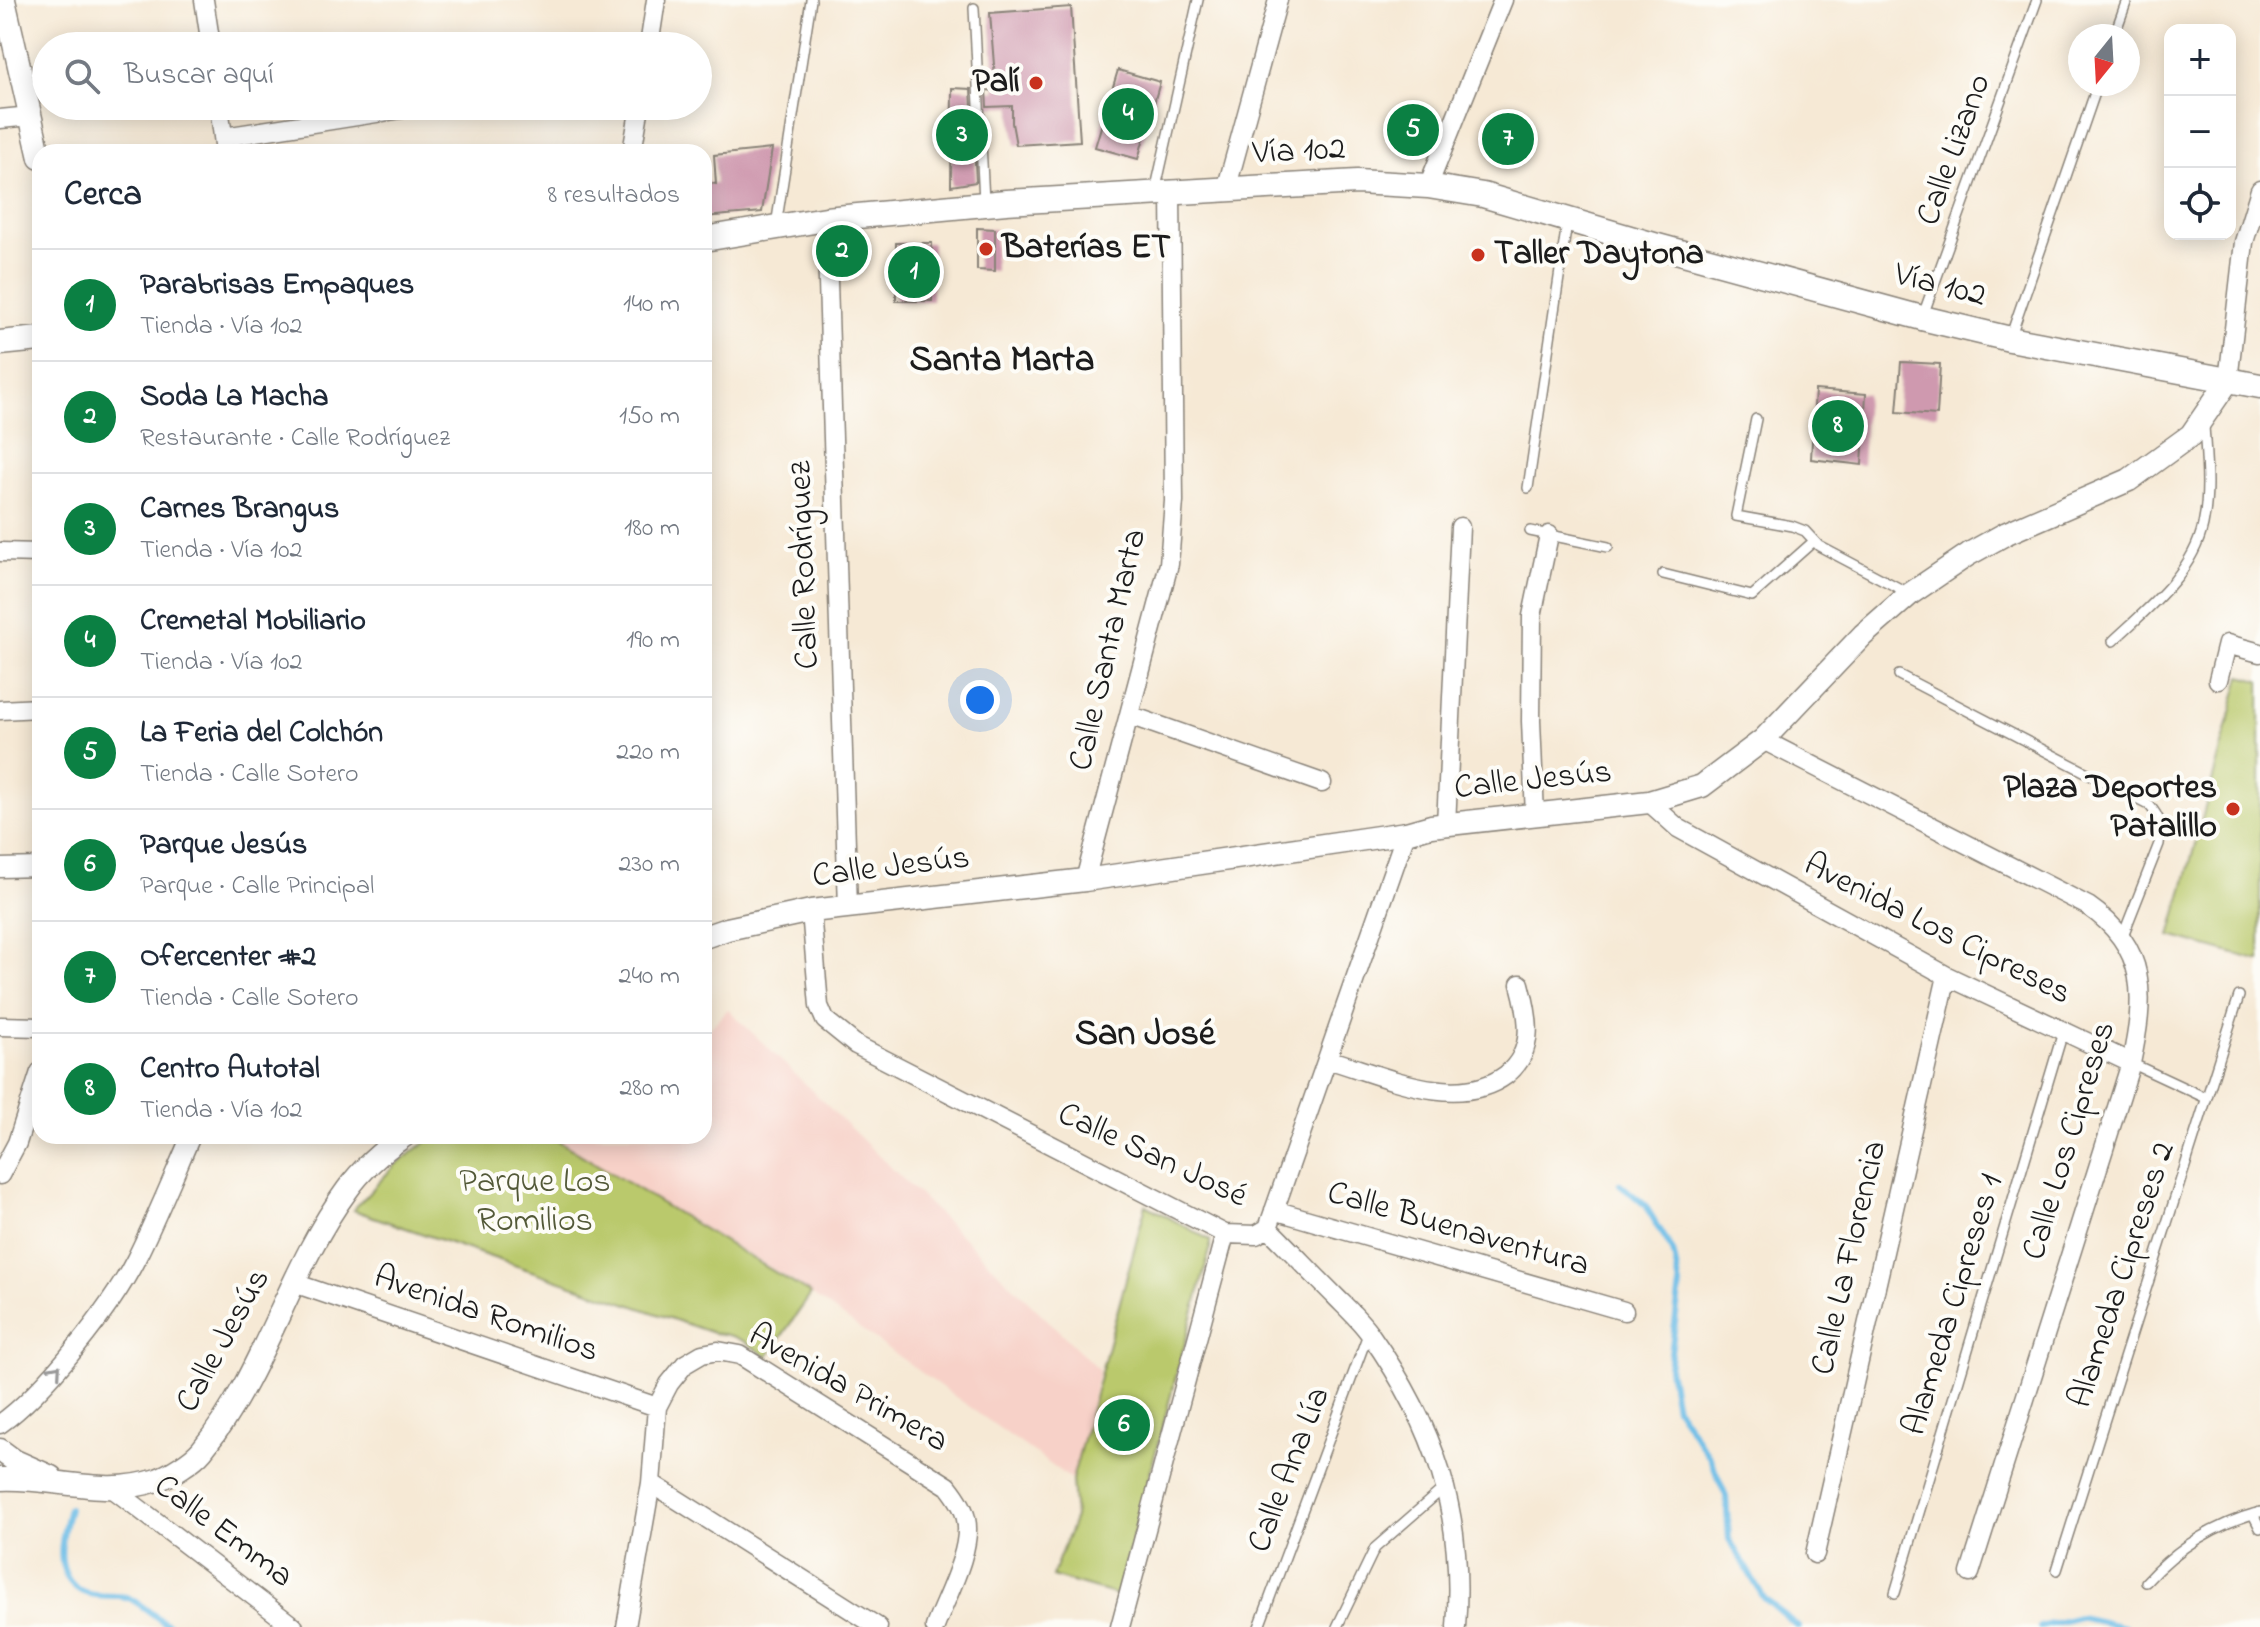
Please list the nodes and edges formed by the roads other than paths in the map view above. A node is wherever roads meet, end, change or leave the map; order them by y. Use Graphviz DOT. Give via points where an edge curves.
graph roads {
  1 [pos="4,0"];
  2 [pos="204,0"];
  3 [pos="656,0"];
  4 [pos="811,0"];
  5 [pos="1198,0"];
  6 [pos="1278,0"];
  7 [pos="1503,0"];
  8 [pos="2037,0"];
  9 [pos="2127,0"];
  10 [pos="974,8"];
  11 [pos="2118,24"];
  12 [pos="209,32"];
  13 [pos="651,32"];
  14 [pos="2094,96"];
  15 [pos="31,116"];
  16 [pos="0,119"];
  17 [pos="221,120"];
  18 [pos="350,120"];
  19 [pos="638,120"];
  20 [pos="37,144"];
  21 [pos="224,144"];
  22 [pos="229,144"];
  23 [pos="633,144"];
  24 [pos="1428,186"];
  25 [pos="1226,190"];
  26 [pos="2260,190"];
  27 [pos="1163,193"];
  28 [pos="984,204"];
  29 [pos="826,219"];
  30 [pos="1567,219"];
  31 [pos="776,228"];
  32 [pos="712,238"];
  33 [pos="1922,318"];
  34 [pos="2010,339"];
  35 [pos="32,340"];
  36 [pos="0,343"];
  37 [pos="2228,381"];
  38 [pos="2260,386"];
  39 [pos="2204,417"];
  40 [pos="1756,419"];
  41 [pos="1528,488"];
  42 [pos="1460,527"];
  43 [pos="1530,531"];
  44 [pos="1549,535"];
  45 [pos="1814,541"];
  46 [pos="1608,547"];
  47 [pos="0,552"];
  48 [pos="32,553"];
  49 [pos="1663,574"];
  50 [pos="1910,594"];
  51 [pos="2113,641"];
  52 [pos="2260,653"];
  53 [pos="1899,675"];
  54 [pos="2218,680"];
  55 [pos="32,708"];
  56 [pos="0,710"];
  57 [pos="1129,715"];
  58 [pos="1763,740"];
  59 [pos="1322,783"];
  60 [pos="1649,802"];
  61 [pos="1535,816"];
  62 [pos="1446,825"];
  63 [pos="1406,833"];
  64 [pos="32,867"];
  65 [pos="0,868"];
  66 [pos="1085,880"];
  67 [pos="848,908"];
  68 [pos="811,911"];
  69 [pos="712,934"];
  70 [pos="2122,938"];
  71 [pos="1947,976"];
  72 [pos="1520,984"];
  73 [pos="2239,996"];
  74 [pos="0,1026"];
  75 [pos="32,1027"];
  76 [pos="2063,1032"];
  77 [pos="1327,1059"];
  78 [pos="2131,1063"];
  79 [pos="32,1097"];
  80 [pos="2206,1098"];
  81 [pos="187,1144"];
  82 [pos="393,1144"];
  83 [pos="0,1175"];
  84 [pos="1271,1219"];
  85 [pos="1225,1234"];
  86 [pos="294,1283"];
  87 [pos="1624,1311"];
  88 [pos="1369,1331"];
  89 [pos="657,1407"];
  90 [pos="0,1424"];
  91 [pos="0,1450"];
  92 [pos="0,1479"];
  93 [pos="651,1483"];
  94 [pos="67,1484"];
  95 [pos="1446,1487"];
  96 [pos="112,1488"];
  97 [pos="2257,1513"];
  98 [pos="2260,1528"];
  99 [pos="1815,1554"];
  100 [pos="2057,1570"];
  101 [pos="1970,1573"];
  102 [pos="2146,1582"];
  103 [pos="1895,1593"];
  104 [pos="294,1627"];
  105 [pos="626,1627"];
  106 [pos="878,1627"];
  107 [pos="935,1627"];
  108 [pos="1120,1627"];
  109 [pos="1259,1627"];
  110 [pos="1337,1627"];
  111 [pos="1456,1627"];
  1 -- 15 [label="street"];
  2 -- 12 [label="street"];
  3 -- 13 [label="street"];
  4 -- 31 [label="lane"];
  5 -- 27 [label="lane"];
  6 -- 25 [label="street"];
  7 -- 24 [label="street"];
  8 -- 33 [label="lane, Calle Lizano"];
  9 -- 11 [label="lane"];
  10 -- 28 [label="lane"];
  14 -- 34 [label="lane"];
  15 -- 16 [label="street"];
  15 -- 20 [label="street"];
  17 -- 21 [label="street"];
  18 -- 22 [label="street"];
  19 -- 23 [label="street"];
  24 -- 25 [label="main road, Vía 102" via="1357,182"];
  24 -- 30 [label="main road, Vía 102"];
  25 -- 27 [label="main road, Vía 102"];
  26 -- 37 [label="street" via="2244,242"];
  27 -- 28 [label="main road, Vía 102"];
  27 -- 57 [label="street, Calle Santa Marta" via="1174,501 1169,564"];
  28 -- 29 [label="main road, Vía 102"];
  29 -- 31 [label="main road, Vía 102"];
  29 -- 67 [label="street, Calle Rodríguez"];
  30 -- 33 [label="main road, Vía 102"];
  30 -- 41 [label="lane"];
  31 -- 32 [label="main road, Vía 102"];
  33 -- 34 [label="main road, Vía 102"];
  34 -- 37 [label="main road, Vía 102"];
  35 -- 36 [label="main road"];
  37 -- 38 [label="main road, Vía 102"];
  37 -- 39 [label="street, Calle Jesús"];
  39 -- 50 [label="street, Calle Jesús" via="2191,435 2129,480 2007,533"];
  39 -- 51 [label="lane" via="2205,511 2192,556 2162,595"];
  40 -- 45 [label="lane" via="1736,516 1792,526"];
  42 -- 62 [label="street"];
  43 -- 44 [label="lane"];
  44 -- 46 [label="lane"];
  44 -- 61 [label="street" via="1532,616"];
  45 -- 49 [label="lane" via="1752,596"];
  45 -- 50 [label="lane"];
  47 -- 48 [label="street"];
  50 -- 58 [label="street, Calle Jesús" via="1863,635"];
  52 -- 54 [label="street" via="2227,644"];
  53 -- 70 [label="lane" via="2149,805 2159,815 2159,844"];
  55 -- 56 [label="street"];
  57 -- 59 [label="street"];
  57 -- 66 [label="street, Calle Santa Marta"];
  58 -- 60 [label="street, Calle Jesús" via="1702,786"];
  58 -- 70 [label="street, Calle Los Cipreses" via="2088,906"];
  60 -- 61 [label="street, Calle Jesús"];
  60 -- 71 [label="street, Avenida Los Cipreses" via="1678,828"];
  61 -- 62 [label="street, Calle Jesús"];
  62 -- 63 [label="street, Calle Jesús"];
  63 -- 66 [label="street, Calle Jesús"];
  63 -- 77 [label="street, Calle San José"];
  64 -- 65 [label="street"];
  66 -- 67 [label="street, Calle Jesús"];
  67 -- 68 [label="street, Calle Jesús"];
  68 -- 69 [label="street, Calle Jesús"];
  68 -- 85 [label="street, Calle San José" via="819,1006 839,1033"];
  70 -- 78 [label="street, Calle Los Cipreses" via="2140,985 2141,1019"];
  71 -- 76 [label="street, Avenida Los Cipreses"];
  71 -- 99 [label="street, Calle La Florencia"];
  72 -- 77 [label="street" via="1529,1035 1524,1053 1515,1068 1476,1090 1423,1088"];
  73 -- 80 [label="lane, Alameda Cipreses 2"];
  74 -- 75 [label="street"];
  76 -- 78 [label="street, Avenida Los Cipreses"];
  76 -- 103 [label="lane, Alameda Cipreses 1"];
  77 -- 84 [label="street, Calle San José"];
  78 -- 80 [label="lane, Avenida Los Cipreses"];
  78 -- 101 [label="street, Calle Los Cipreses"];
  79 -- 83 [label="street"];
  80 -- 100 [label="lane, Alameda Cipreses 2"];
  90 -- 81 [label="street, one-way" via="55,1372 104,1309 135,1262"];
  82 -- 86 [label="street, Calle Jesús" via="347,1189"];
  84 -- 85 [label="street, Calle San José" via="1256,1235"];
  84 -- 87 [label="street, Calle Buenaventura"];
  84 -- 88 [label="street"];
  85 -- 108 [label="street"];
  86 -- 89 [label="street, Avenida Romilios"];
  86 -- 96 [label="street, Calle Jesús" via="236,1399 200,1452 160,1479"];
  88 -- 95 [label="street" via="1416,1409"];
  88 -- 109 [label="lane, Calle Ana Lía"];
  89 -- 93 [label="street"];
  89 -- 107 [label="street, Avenida Primera" via="685,1364 718,1351 740,1355 948,1486 966,1517 968,1534"];
  91 -- 94 [label="street"];
  92 -- 94 [label="street, Calle Jesús"];
  93 -- 105 [label="street"];
  93 -- 106 [label="street"];
  94 -- 96 [label="street, Calle Jesús"];
  95 -- 110 [label="lane" via="1375,1548"];
  95 -- 111 [label="street" via="1458,1570"];
  96 -- 104 [label="street, Calle Emma"];
  97 -- 98 [label="lane"];
  97 -- 102 [label="lane" via="2190,1542"];
}
